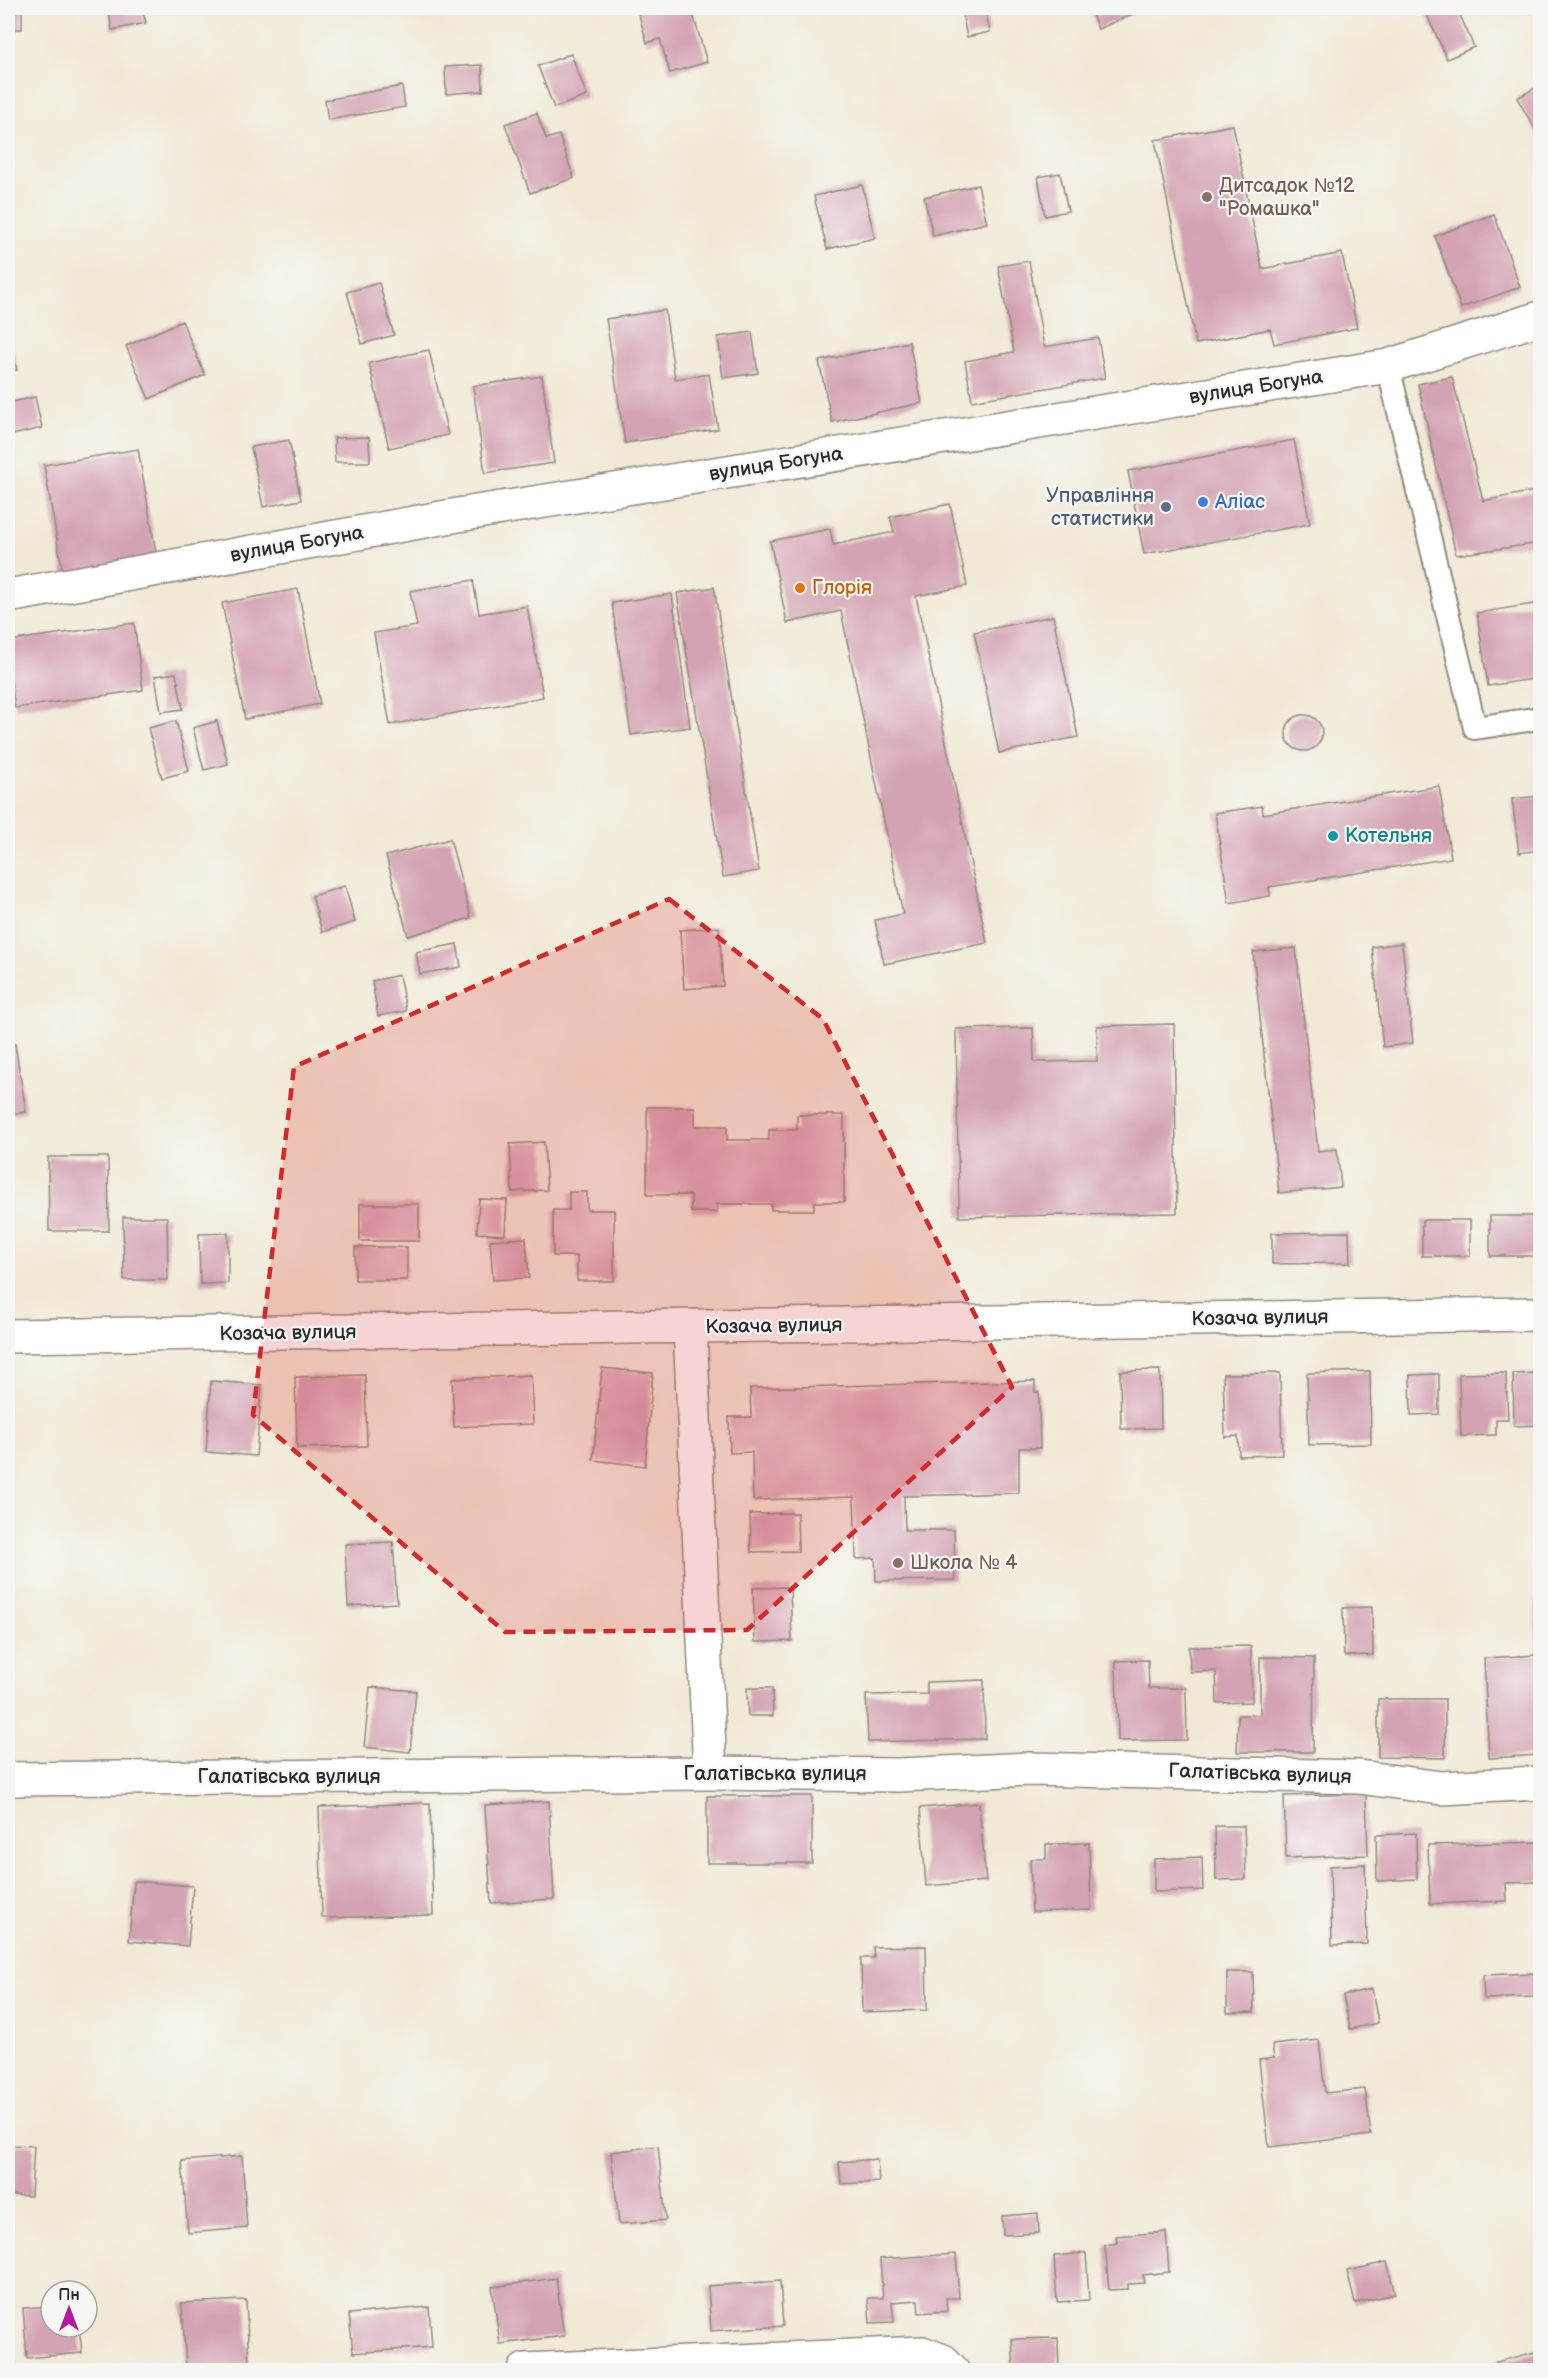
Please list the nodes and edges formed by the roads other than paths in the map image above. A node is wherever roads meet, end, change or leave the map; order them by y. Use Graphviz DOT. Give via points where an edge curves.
graph roads {
  1 [pos="1540,318"];
  2 [pos="1388,366"];
  3 [pos="8,596"];
  4 [pos="1540,718"];
  5 [pos="1540,1314"];
  6 [pos="690,1328"];
  7 [pos="8,1336"];
  8 [pos="710,1773"];
  9 [pos="8,1779"];
  10 [pos="1540,1783"];
  11 [pos="525,2370"];
  12 [pos="952,2370"];
  1 -- 2 [label="street, вулиця Богуна"];
  2 -- 3 [label="street, вулиця Богуна" via="458,515"];
  2 -- 4 [label="lane" via="1474,728"];
  5 -- 6 [label="street, Козача вулиця"];
  6 -- 7 [label="street, Козача вулиця"];
  6 -- 8 [label="street"];
  8 -- 9 [label="street, Галатівська вулиця"];
  8 -- 10 [label="street, Галатівська вулиця" via="898,1775 1030,1769 1359,1777 1441,1788"];
  11 -- 12 [label="street" via="922,2353 943,2361"];
}
